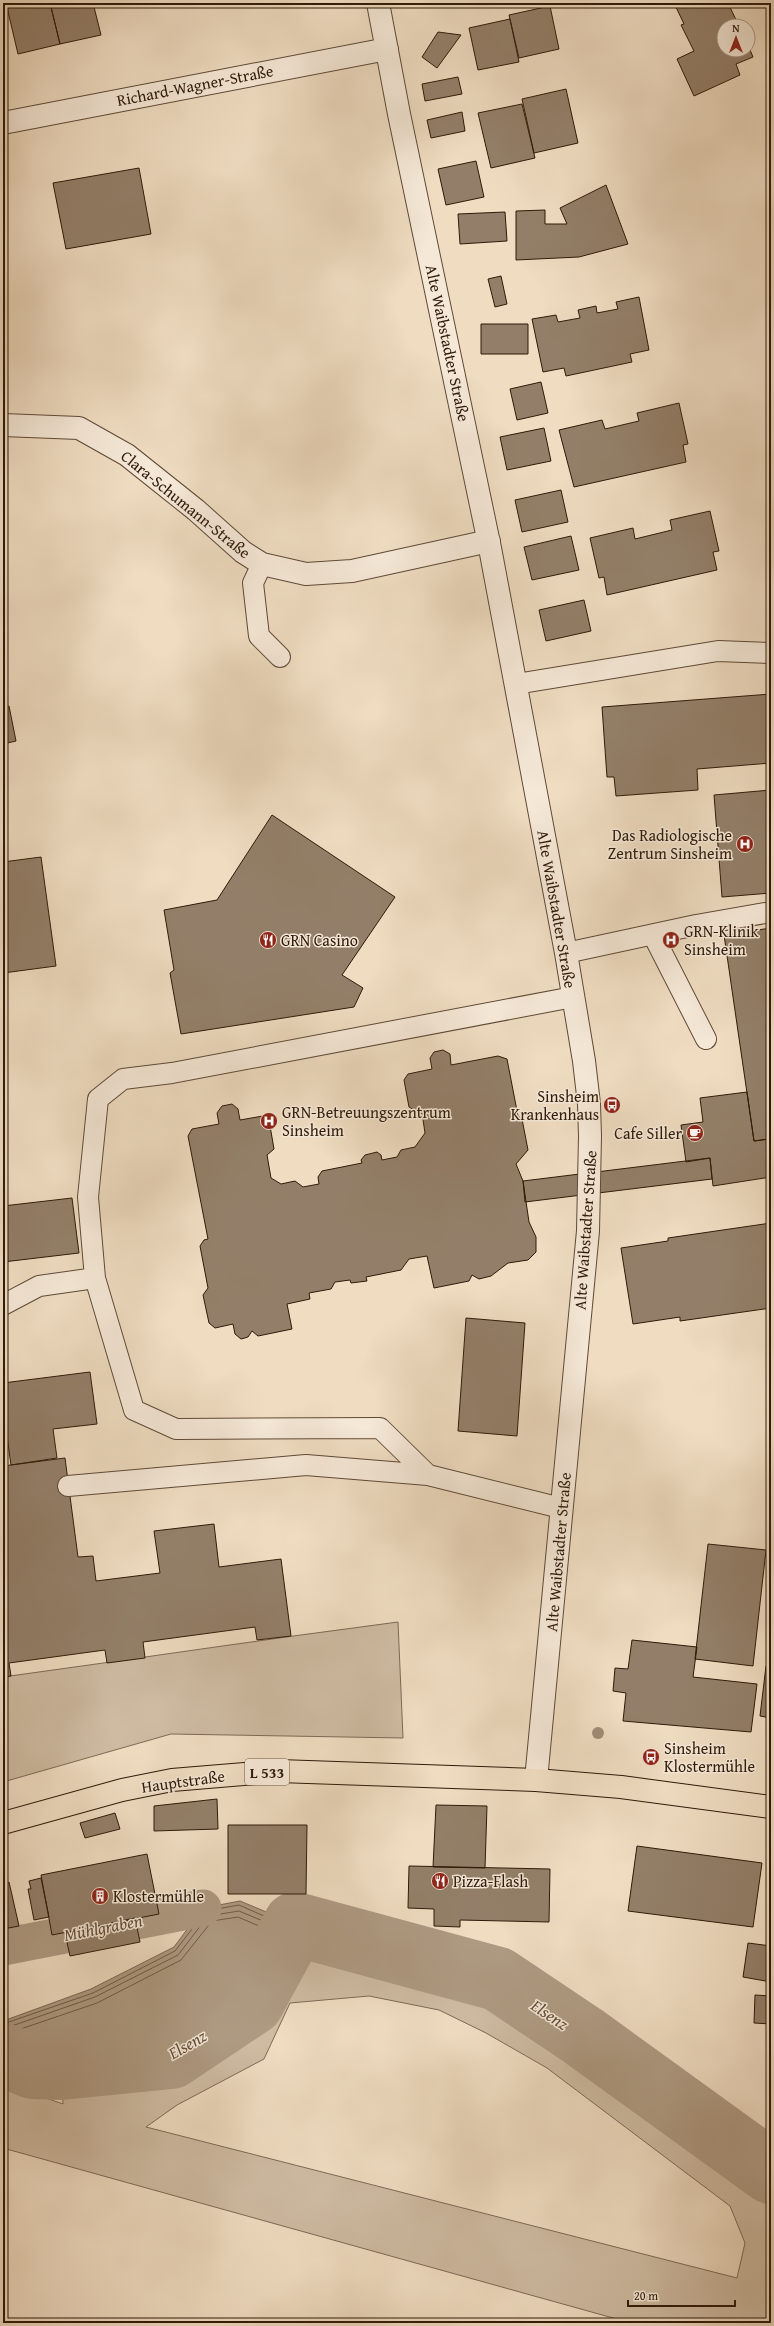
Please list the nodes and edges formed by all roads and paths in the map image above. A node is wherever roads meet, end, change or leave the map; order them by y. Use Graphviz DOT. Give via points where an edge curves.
graph roads {
  1 [pos="378,3"];
  2 [pos="387,49"];
  3 [pos="3,123"];
  4 [pos="3,425"];
  5 [pos="489,541"];
  6 [pos="262,564"];
  7 [pos="771,653"];
  8 [pos="280,657"];
  9 [pos="516,684"];
  10 [pos="771,912"];
  11 [pos="653,935"];
  12 [pos="566,953"];
  13 [pos="573,996"];
  14 [pos="706,1039"];
  15 [pos="95,1278"];
  16 [pos="3,1305"];
  17 [pos="428,1475"];
  18 [pos="68,1486"];
  19 [pos="561,1508"];
  20 [pos="536,1780"];
  21 [pos="771,1807"];
  22 [pos="3,1823"];
  1 -- 2 [label="street, Alte Waibstadter Straße"];
  2 -- 3 [label="street, Richard-Wagner-Straße"];
  2 -- 5 [label="street, Alte Waibstadter Straße"];
  4 -- 6 [label="street, Clara-Schumann-Straße" via="79,428 127,455 196,510 243,552"];
  5 -- 6 [label="street, Clara-Schumann-Straße" via="352,571 306,574"];
  5 -- 9 [label="street, Alte Waibstadter Straße"];
  6 -- 8 [label="lane" via="253,583 259,636"];
  7 -- 9 [label="lane" via="718,651"];
  9 -- 12 [label="street, Alte Waibstadter Straße"];
  10 -- 11 [label="lane"];
  11 -- 12 [label="lane"];
  11 -- 14 [label="lane"];
  12 -- 13 [label="street, Alte Waibstadter Straße"];
  13 -- 15 [label="lane" via="172,1073 123,1079 98,1099 88,1197"];
  13 -- 19 [label="street, Alte Waibstadter Straße" via="589,1104 590,1172 588,1231"];
  15 -- 16 [label="lane" via="39,1286"];
  15 -- 17 [label="lane" via="134,1410 176,1429 380,1428"];
  17 -- 18 [label="lane" via="306,1465"];
  17 -- 19 [label="lane"];
  19 -- 20 [label="street, Alte Waibstadter Straße"];
  20 -- 21 [label="main road, L 533" via="621,1787"];
  20 -- 22 [label="main road, Hauptstraße / L 533" via="279,1771 225,1774 172,1780 122,1790"];
}
